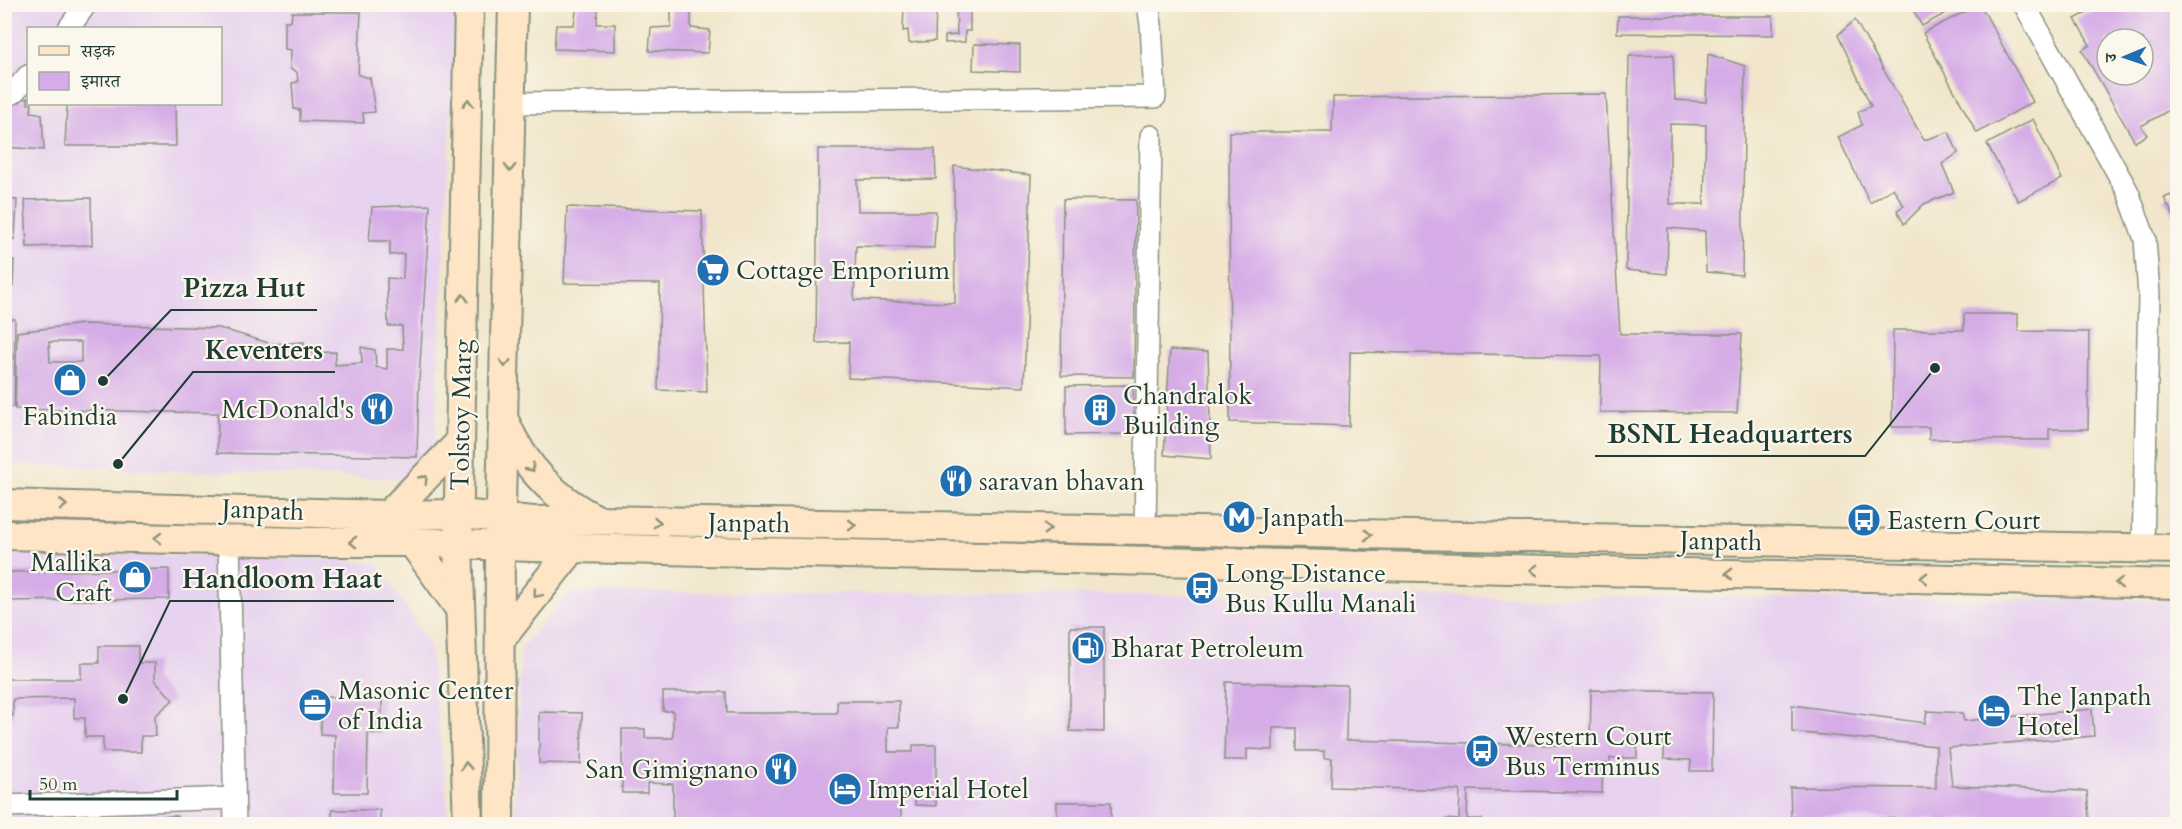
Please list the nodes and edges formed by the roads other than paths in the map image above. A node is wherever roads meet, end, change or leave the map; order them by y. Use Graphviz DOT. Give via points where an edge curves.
graph roads {
  1 [pos="86,4"];
  2 [pos="470,4"];
  3 [pos="513,4"];
  4 [pos="1148,4"];
  5 [pos="2024,4"];
  6 [pos="70,27"];
  7 [pos="27,77"];
  8 [pos="4,96"];
  9 [pos="512,103"];
  10 [pos="1151,135"];
  11 [pos="503,417"];
  12 [pos="460,442"];
  13 [pos="4,504"];
  14 [pos="460,514"];
  15 [pos="388,515"];
  16 [pos="599,520"];
  17 [pos="1145,531"];
  18 [pos="501,533"];
  19 [pos="4,535"];
  20 [pos="229,540"];
  21 [pos="412,542"];
  22 [pos="458,545"];
  23 [pos="573,548"];
  24 [pos="2143,549"];
  25 [pos="2178,549"];
  26 [pos="2178,584"];
  27 [pos="460,609"];
  28 [pos="500,640"];
  29 [pos="234,798"];
  30 [pos="4,806"];
  31 [pos="235,825"];
  32 [pos="468,825"];
  33 [pos="499,825"];
  1 -- 6 [label="street"];
  12 -- 2 [label="main road, Tolstoy Marg, one-way"];
  3 -- 9 [label="main road, Tolstoy Marg"];
  4 -- 9 [label="street" via="1155,97"];
  5 -- 24 [label="street" via="2128,192 2145,239 2149,296"];
  7 -- 8 [label="street" via="13,93"];
  9 -- 11 [label="main road, Tolstoy Marg, one-way"];
  10 -- 17 [label="street"];
  11 -- 16 [label="main road, one-way" via="521,454 540,479 563,500"];
  11 -- 18 [label="main road, Tolstoy Marg"];
  12 -- 14 [label="main road, Tolstoy Marg"];
  15 -- 12 [label="main road, one-way"];
  13 -- 15 [label="main road, Janpath, one-way"];
  14 -- 15 [label="main road, Janpath"];
  14 -- 18 [label="main road, Janpath"];
  14 -- 22 [label="main road, Tolstoy Marg"];
  16 -- 17 [label="main road, Janpath, one-way"];
  16 -- 18 [label="main road, Janpath"];
  17 -- 24 [label="main road, Janpath, one-way"];
  18 -- 22 [label="main road, Janpath"];
  18 -- 23 [label="main road, Janpath"];
  18 -- 28 [label="main road, Tolstoy Marg"];
  20 -- 19 [label="main road, Janpath, one-way"];
  21 -- 20 [label="main road, Janpath, one-way"];
  20 -- 29 [label="street"];
  21 -- 22 [label="main road, Janpath"];
  21 -- 27 [label="main road"];
  22 -- 27 [label="main road, Tolstoy Marg"];
  26 -- 23 [label="main road, Janpath, one-way"];
  23 -- 28 [label="main road, one-way"];
  24 -- 25 [label="main road, Janpath"];
  32 -- 27 [label="main road, Tolstoy Marg, one-way"];
  28 -- 33 [label="main road, Tolstoy Marg"];
  29 -- 30 [label="street"];
  29 -- 31 [label="street"];
}
